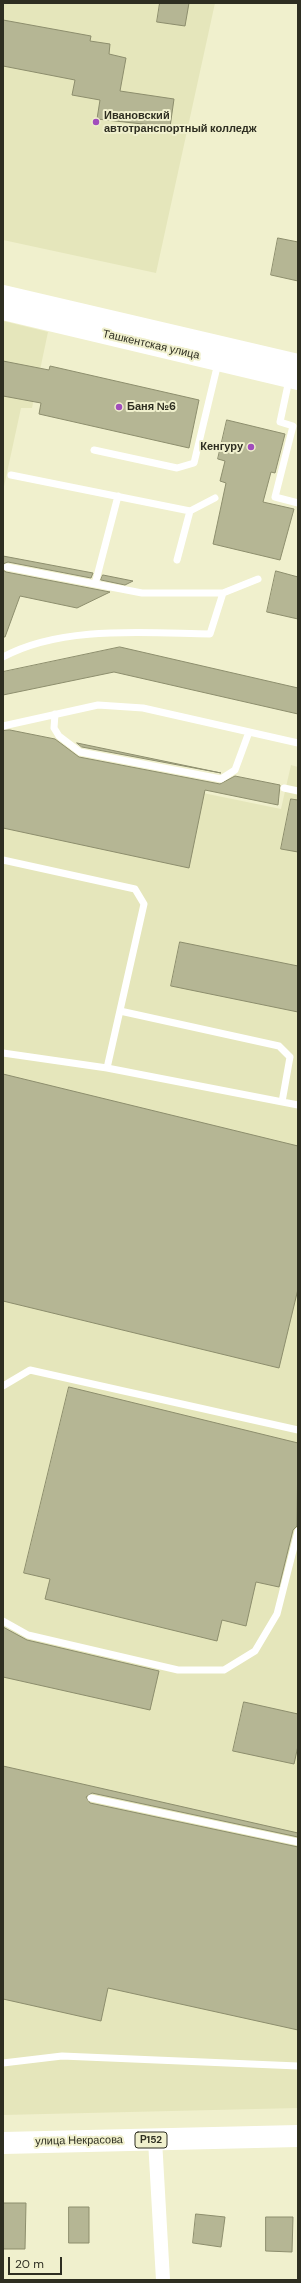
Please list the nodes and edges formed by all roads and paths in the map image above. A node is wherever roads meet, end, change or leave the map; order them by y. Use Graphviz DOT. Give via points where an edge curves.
graph roads {
  1 [pos="3,295"];
  2 [pos="3,310"];
  3 [pos="219,361"];
  4 [pos="295,374"];
  5 [pos="94,450"];
  6 [pos="11,474"];
  7 [pos="118,496"];
  8 [pos="215,498"];
  9 [pos="298,503"];
  10 [pos="190,511"];
  11 [pos="177,560"];
  12 [pos="7,567"];
  13 [pos="258,579"];
  14 [pos="95,584"];
  15 [pos="224,593"];
  16 [pos="3,657"];
  17 [pos="55,714"];
  18 [pos="3,726"];
  19 [pos="249,732"];
  20 [pos="298,743"];
  21 [pos="284,788"];
  22 [pos="298,791"];
  23 [pos="3,860"];
  24 [pos="120,1011"];
  25 [pos="3,1052"];
  26 [pos="107,1068"];
  27 [pos="282,1102"];
  28 [pos="298,1105"];
  29 [pos="3,1386"];
  30 [pos="298,1430"];
  31 [pos="298,1531"];
  32 [pos="3,1621"];
  33 [pos="91,1798"];
  34 [pos="298,1842"];
  35 [pos="3,2063"];
  36 [pos="298,2066"];
  37 [pos="298,2136"];
  38 [pos="154,2140"];
  39 [pos="3,2143"];
  40 [pos="163,2280"];
  1 -- 4 [label="main road, Ташкентская улица"];
  2 -- 3 [label="main road, Ташкентская улица"];
  3 -- 4 [label="main road, Ташкентская улица"];
  3 -- 5 [label="lane" via="194,463 177,468"];
  4 -- 9 [label="lane" via="280,422 293,426 275,497"];
  6 -- 7 [label="lane"];
  7 -- 10 [label="lane"];
  7 -- 14 [label="lane"];
  8 -- 10 [label="lane"];
  10 -- 11 [label="lane"];
  12 -- 14 [label="lane"];
  13 -- 15 [label="lane"];
  14 -- 15 [label="lane" via="142,593"];
  15 -- 16 [label="lane" via="210,634 74,635 19,648"];
  17 -- 18 [label="lane"];
  17 -- 19 [label="lane" via="98,705 143,708"];
  17 -- 19 [label="lane" via="54,728 59,736 80,752 221,779 235,770"];
  19 -- 20 [label="lane"];
  21 -- 22 [label="lane"];
  23 -- 24 [label="lane" via="135,889 144,904"];
  24 -- 26 [label="lane"];
  24 -- 27 [label="lane" via="279,1046 290,1057"];
  25 -- 26 [label="lane"];
  26 -- 27 [label="lane"];
  27 -- 28 [label="lane"];
  29 -- 30 [label="lane" via="30,1370"];
  31 -- 32 [label="lane" via="277,1614 255,1651 224,1670 178,1670 28,1635"];
  33 -- 34 [label="lane"];
  35 -- 36 [label="lane" via="62,2056"];
  37 -- 38 [label="main road, улица Некрасова / Р152"];
  38 -- 39 [label="main road, улица Некрасова / Р152"];
  38 -- 40 [label="street"];
}
